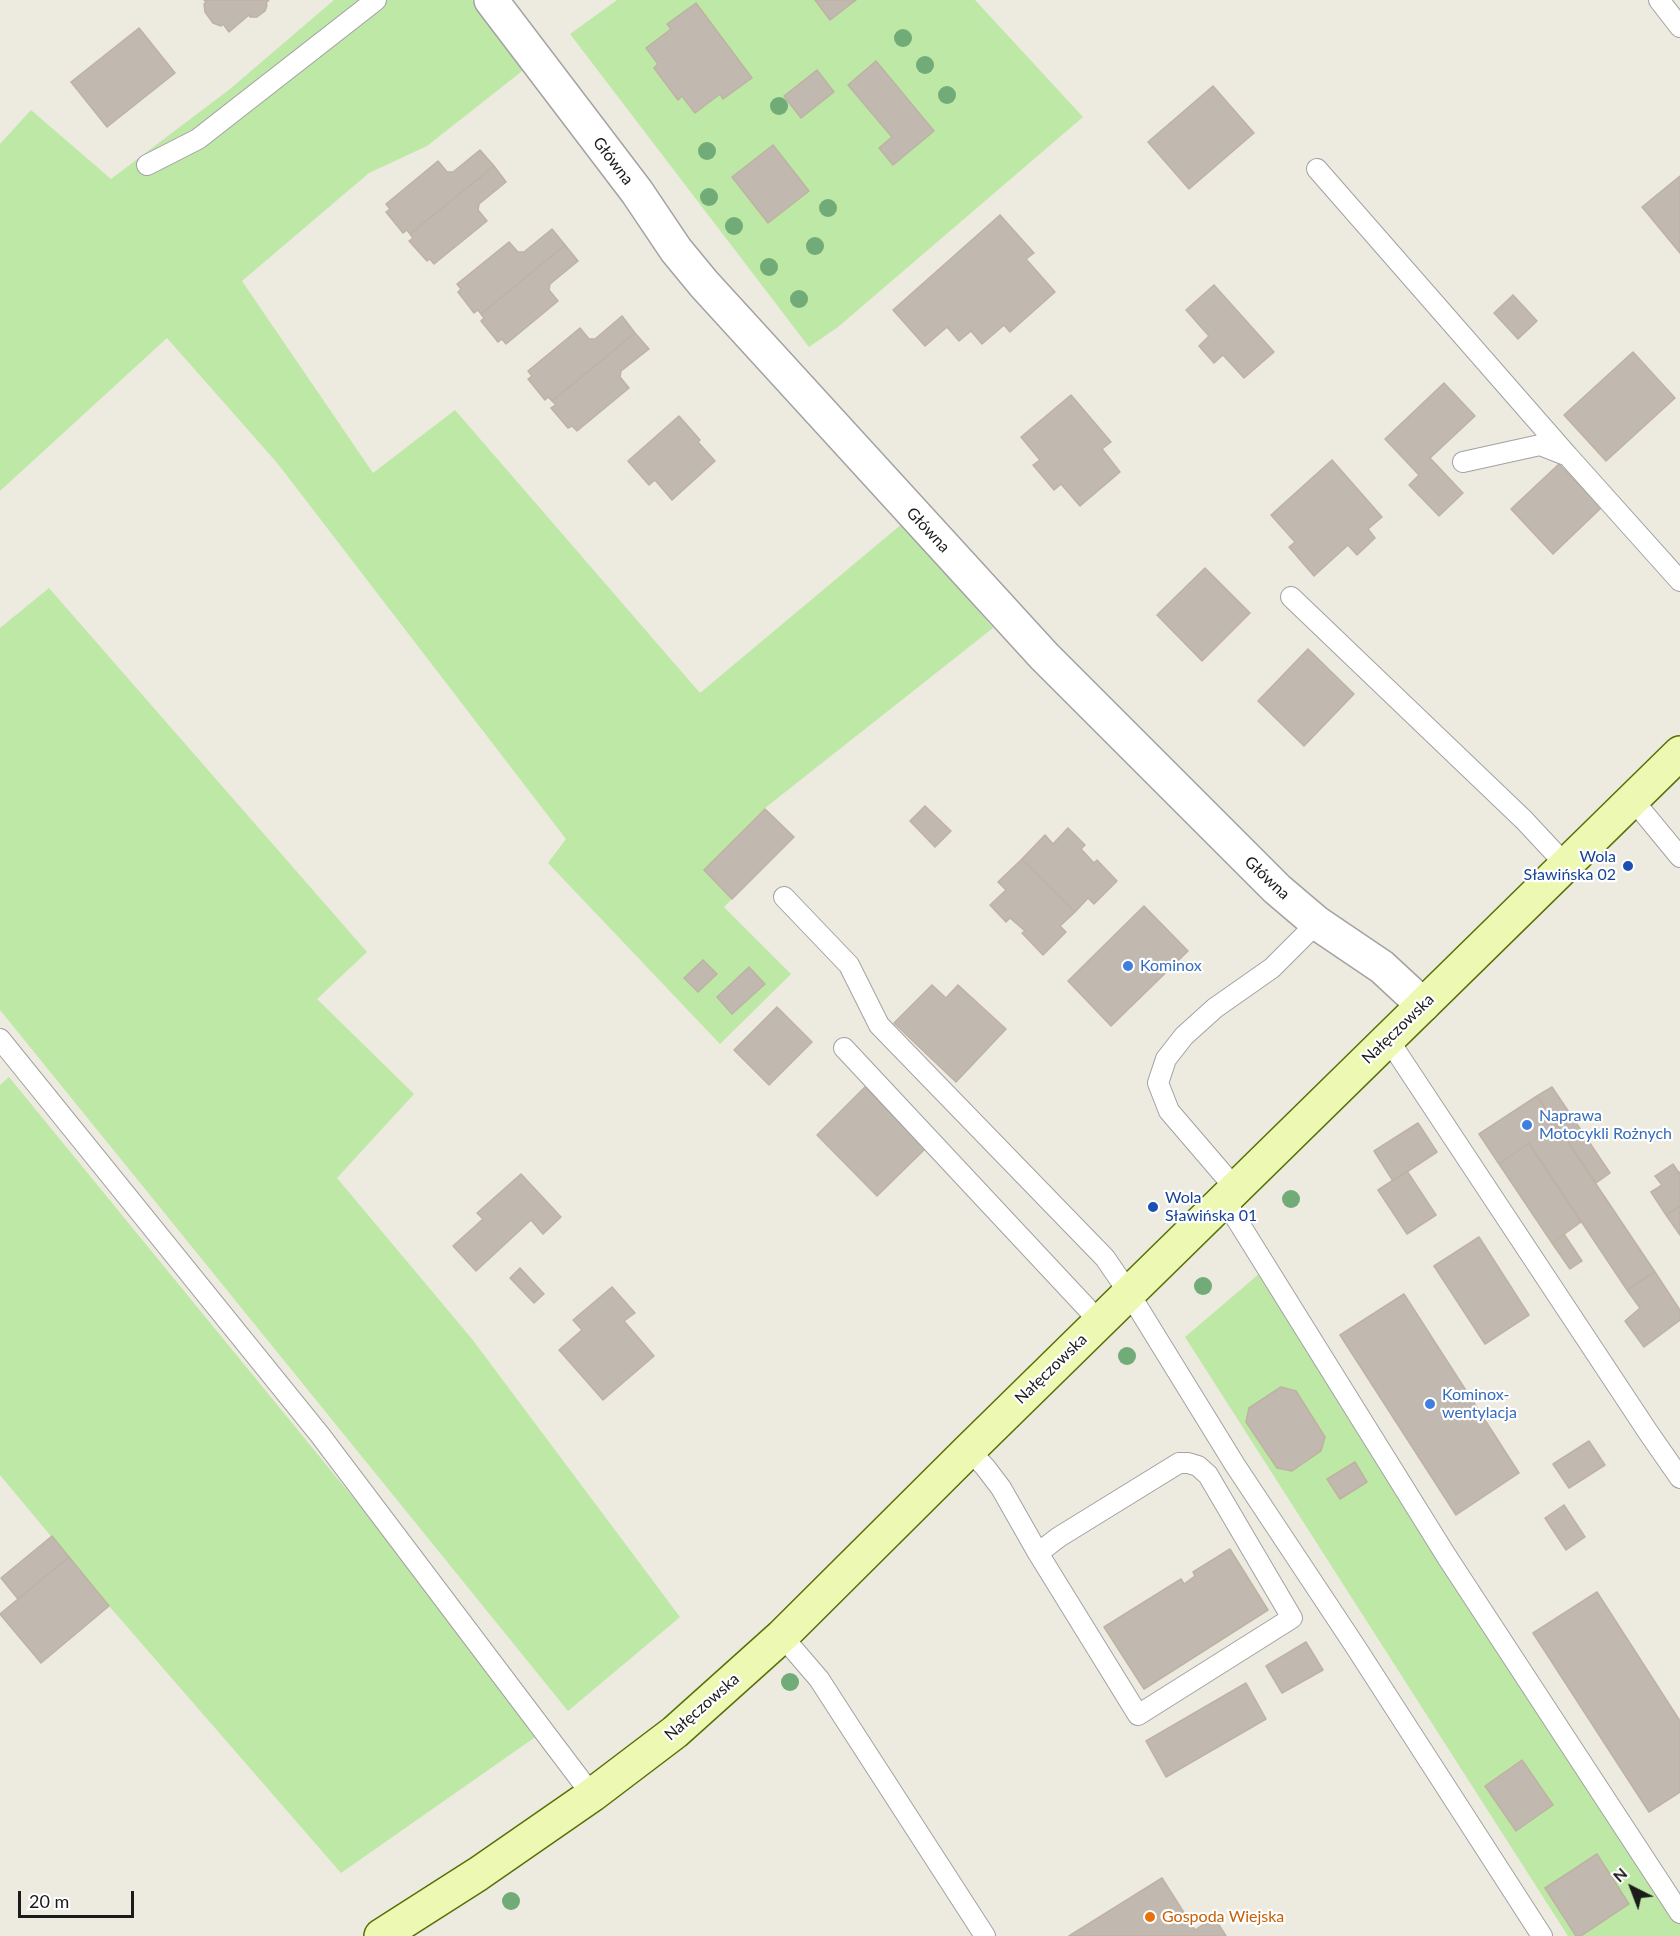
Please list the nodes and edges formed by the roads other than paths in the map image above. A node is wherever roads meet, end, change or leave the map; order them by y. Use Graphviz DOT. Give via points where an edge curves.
graph roads {
  1 [pos="376,0"];
  2 [pos="491,0"];
  3 [pos="1659,0"];
  4 [pos="1680,27"];
  5 [pos="147,165"];
  6 [pos="1317,169"];
  7 [pos="1568,456"];
  8 [pos="1463,462"];
  9 [pos="1680,580"];
  10 [pos="1291,597"];
  11 [pos="1680,753"];
  12 [pos="1633,800"];
  13 [pos="1680,857"];
  14 [pos="1566,865"];
  15 [pos="784,897"];
  16 [pos="1317,923"];
  17 [pos="1423,1005"];
  18 [pos="0,1040"];
  19 [pos="1388,1040"];
  20 [pos="844,1047"];
  21 [pos="1230,1194"];
  22 [pos="1129,1293"];
  23 [pos="1100,1322"];
  24 [pos="969,1450"];
  25 [pos="1680,1478"];
  26 [pos="1038,1553"];
  27 [pos="782,1636"];
  28 [pos="592,1795"];
  29 [pos="1680,1913"];
  30 [pos="381,1936"];
  31 [pos="985,1936"];
  32 [pos="1542,1936"];
  1 -- 5 [label="lane" via="198,139"];
  2 -- 16 [label="street, Główna" via="637,192 676,250 721,304 1044,656 1255,867"];
  3 -- 4 [label="lane"];
  6 -- 7 [label="lane"];
  7 -- 8 [label="lane" via="1540,445"];
  7 -- 9 [label="lane"];
  10 -- 14 [label="lane"];
  11 -- 12 [label="main road, Nałęczowska"];
  12 -- 13 [label="lane"];
  12 -- 14 [label="main road, Nałęczowska"];
  14 -- 17 [label="main road, Nałęczowska"];
  15 -- 22 [label="lane" via="849,965 879,1025 1105,1258"];
  16 -- 17 [label="street, Główna" via="1382,967"];
  16 -- 21 [label="lane" via="1272,968 1215,1008 1185,1036 1163,1067 1158,1083 1169,1111"];
  17 -- 19 [label="main road, Nałęczowska"];
  18 -- 28 [label="lane" via="320,1435"];
  19 -- 21 [label="main road, Nałęczowska"];
  19 -- 25 [label="lane"];
  20 -- 23 [label="lane"];
  21 -- 22 [label="main road, Nałęczowska"];
  21 -- 29 [label="lane" via="1447,1557"];
  22 -- 23 [label="main road, Nałęczowska"];
  22 -- 32 [label="lane" via="1235,1465"];
  23 -- 24 [label="main road, Nałęczowska"];
  24 -- 26 [label="lane" via="1000,1488"];
  24 -- 27 [label="main road, Nałęczowska"];
  26 -- 26 [label="lane" via="1179,1464 1188,1463 1208,1475 1292,1618 1138,1715"];
  27 -- 28 [label="main road, Nałęczowska" via="675,1732"];
  27 -- 31 [label="lane" via="819,1678"];
  28 -- 30 [label="main road, Nałęczowska"];
}
